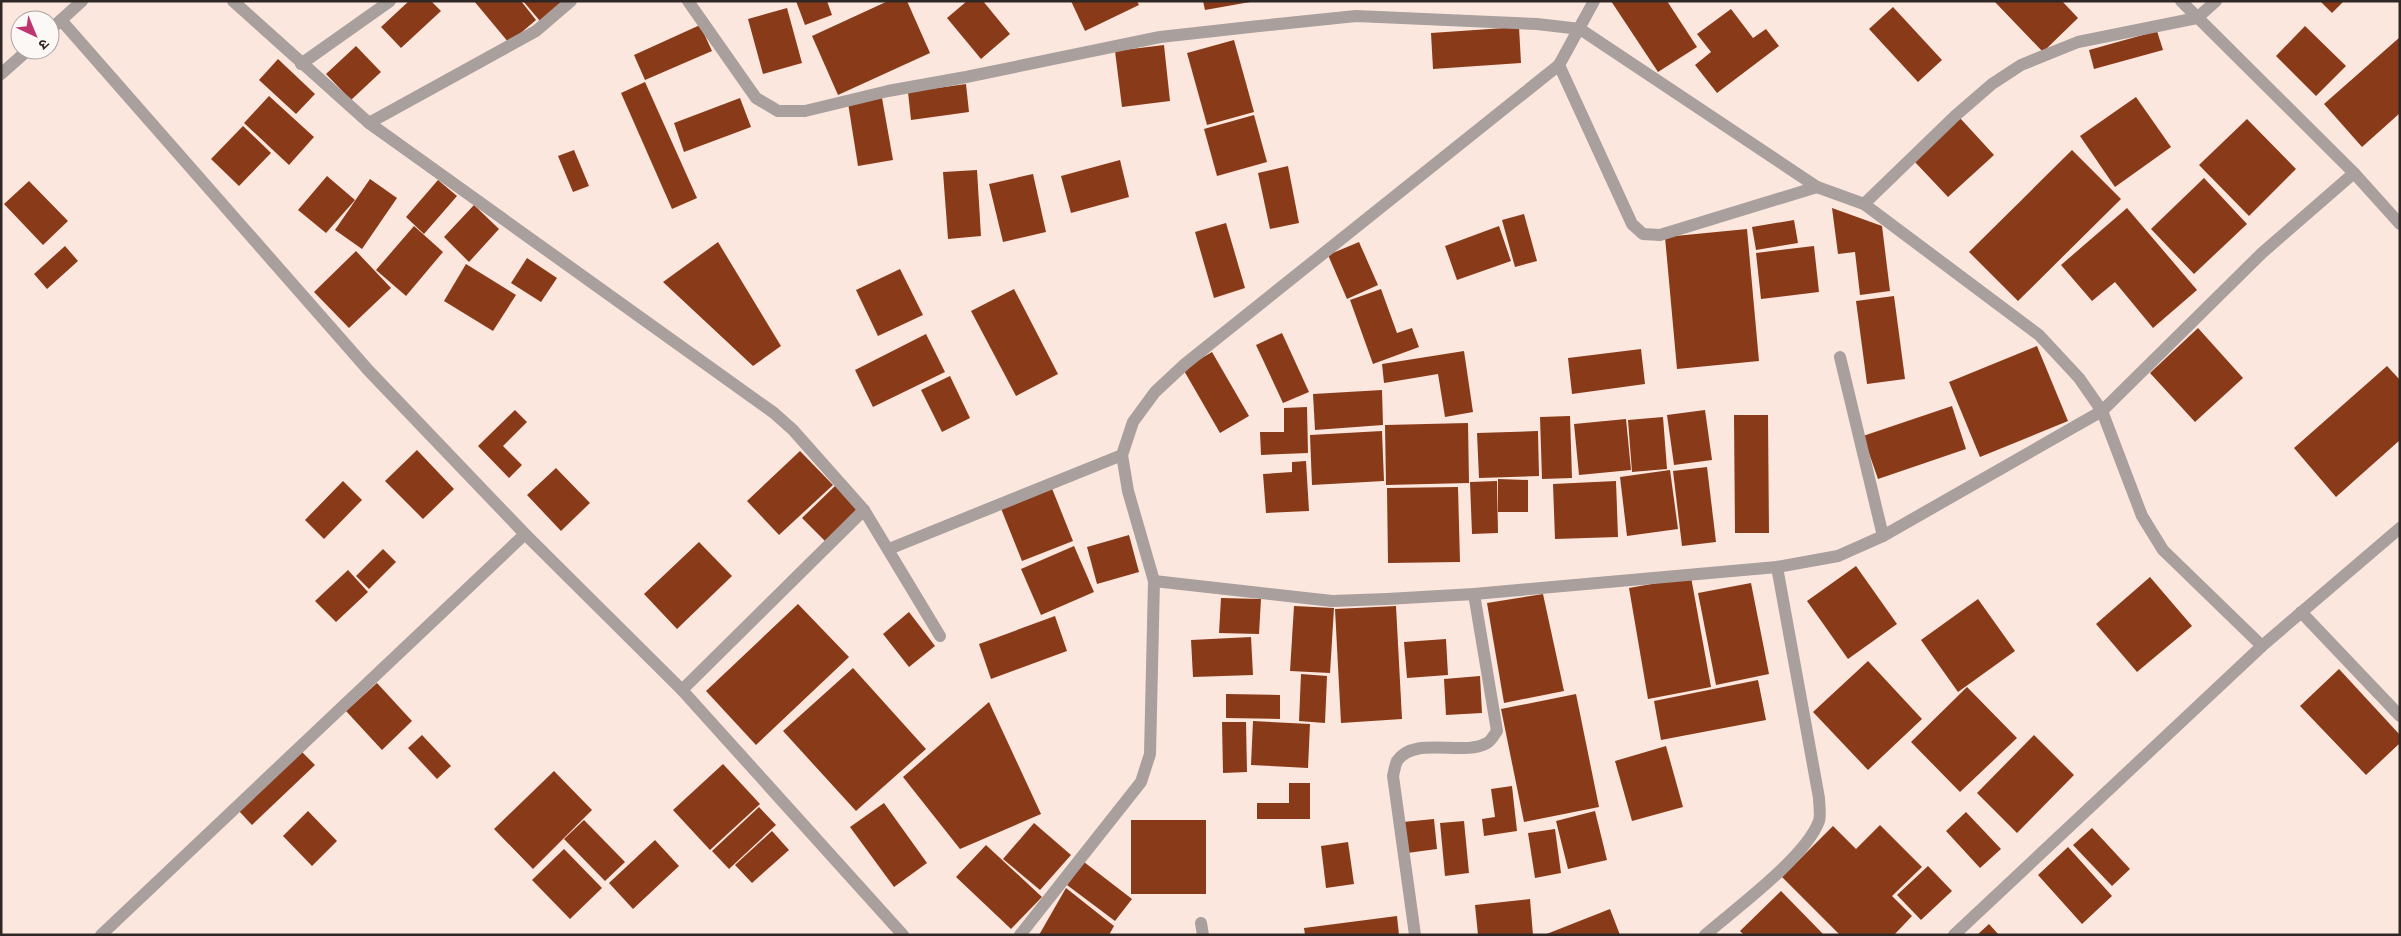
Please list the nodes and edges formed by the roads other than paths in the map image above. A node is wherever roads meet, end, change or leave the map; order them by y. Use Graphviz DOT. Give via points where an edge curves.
graph roads {
  1 [pos="82,1"];
  2 [pos="233,1"];
  3 [pos="390,1"];
  4 [pos="572,1"];
  5 [pos="688,1"];
  6 [pos="1594,1"];
  7 [pos="2181,1"];
  8 [pos="2216,1"];
  9 [pos="2197,18"];
  10 [pos="61,20"];
  11 [pos="1580,29"];
  12 [pos="17,60"];
  13 [pos="302,64"];
  14 [pos="1559,65"];
  15 [pos="1,74"];
  16 [pos="369,123"];
  17 [pos="2354,173"];
  18 [pos="1817,187"];
  19 [pos="1864,204"];
  20 [pos="2400,224"];
  21 [pos="1840,357"];
  22 [pos="2102,411"];
  23 [pos="1122,455"];
  24 [pos="864,510"];
  25 [pos="2400,528"];
  26 [pos="525,534"];
  27 [pos="1883,536"];
  28 [pos="889,549"];
  29 [pos="1777,567"];
  30 [pos="1154,581"];
  31 [pos="1474,594"];
  32 [pos="2301,612"];
  33 [pos="940,636"];
  34 [pos="2262,646"];
  35 [pos="682,690"];
  36 [pos="2400,716"];
  37 [pos="101,935"];
  38 [pos="903,935"];
  39 [pos="1020,935"];
  40 [pos="1415,935"];
  41 [pos="1705,935"];
  42 [pos="1954,935"];
  1 -- 10 [label="street"];
  2 -- 13 [label="street"];
  3 -- 13 [label="street"];
  4 -- 16 [label="street" via="536,31"];
  5 -- 11 [label="street" via="756,98 778,111 805,111 888,91 1160,37 1356,16 1537,24"];
  6 -- 11 [label="street"];
  7 -- 9 [label="street"];
  8 -- 9 [label="street"];
  9 -- 17 [label="street"];
  9 -- 19 [label="street" via="2078,42 2021,66 1992,84"];
  10 -- 26 [label="street" via="368,371"];
  11 -- 14 [label="street"];
  11 -- 18 [label="street"];
  12 -- 15 [label="street"];
  13 -- 16 [label="street"];
  14 -- 18 [label="street" via="1632,224 1643,234 1660,235"];
  14 -- 23 [label="street" via="1186,364 1149,399 1133,422"];
  16 -- 24 [label="street" via="774,413"];
  17 -- 20 [label="street"];
  17 -- 22 [label="street" via="2262,253"];
  18 -- 19 [label="street"];
  19 -- 22 [label="street" via="2039,335 2079,378"];
  21 -- 27 [label="street"];
  22 -- 27 [label="street"];
  22 -- 34 [label="street" via="2142,516 2163,550"];
  23 -- 28 [label="street"];
  23 -- 30 [label="street" via="1128,491"];
  24 -- 28 [label="street"];
  24 -- 35 [label="street"];
  25 -- 32 [label="street"];
  26 -- 35 [label="street"];
  26 -- 37 [label="street"];
  27 -- 29 [label="street" via="1838,556"];
  28 -- 33 [label="street"];
  29 -- 31 [label="street"];
  29 -- 41 [label="street" via="1820,819 1812,835 1789,862"];
  30 -- 31 [label="street" via="1332,601"];
  30 -- 39 [label="street" via="1150,754 1141,782"];
  31 -- 40 [label="street" via="1497,731 1489,742 1473,748 1421,748 1408,752 1397,762 1393,776"];
  32 -- 34 [label="street"];
  32 -- 36 [label="street"];
  34 -- 42 [label="street"];
  35 -- 38 [label="street"];
}
